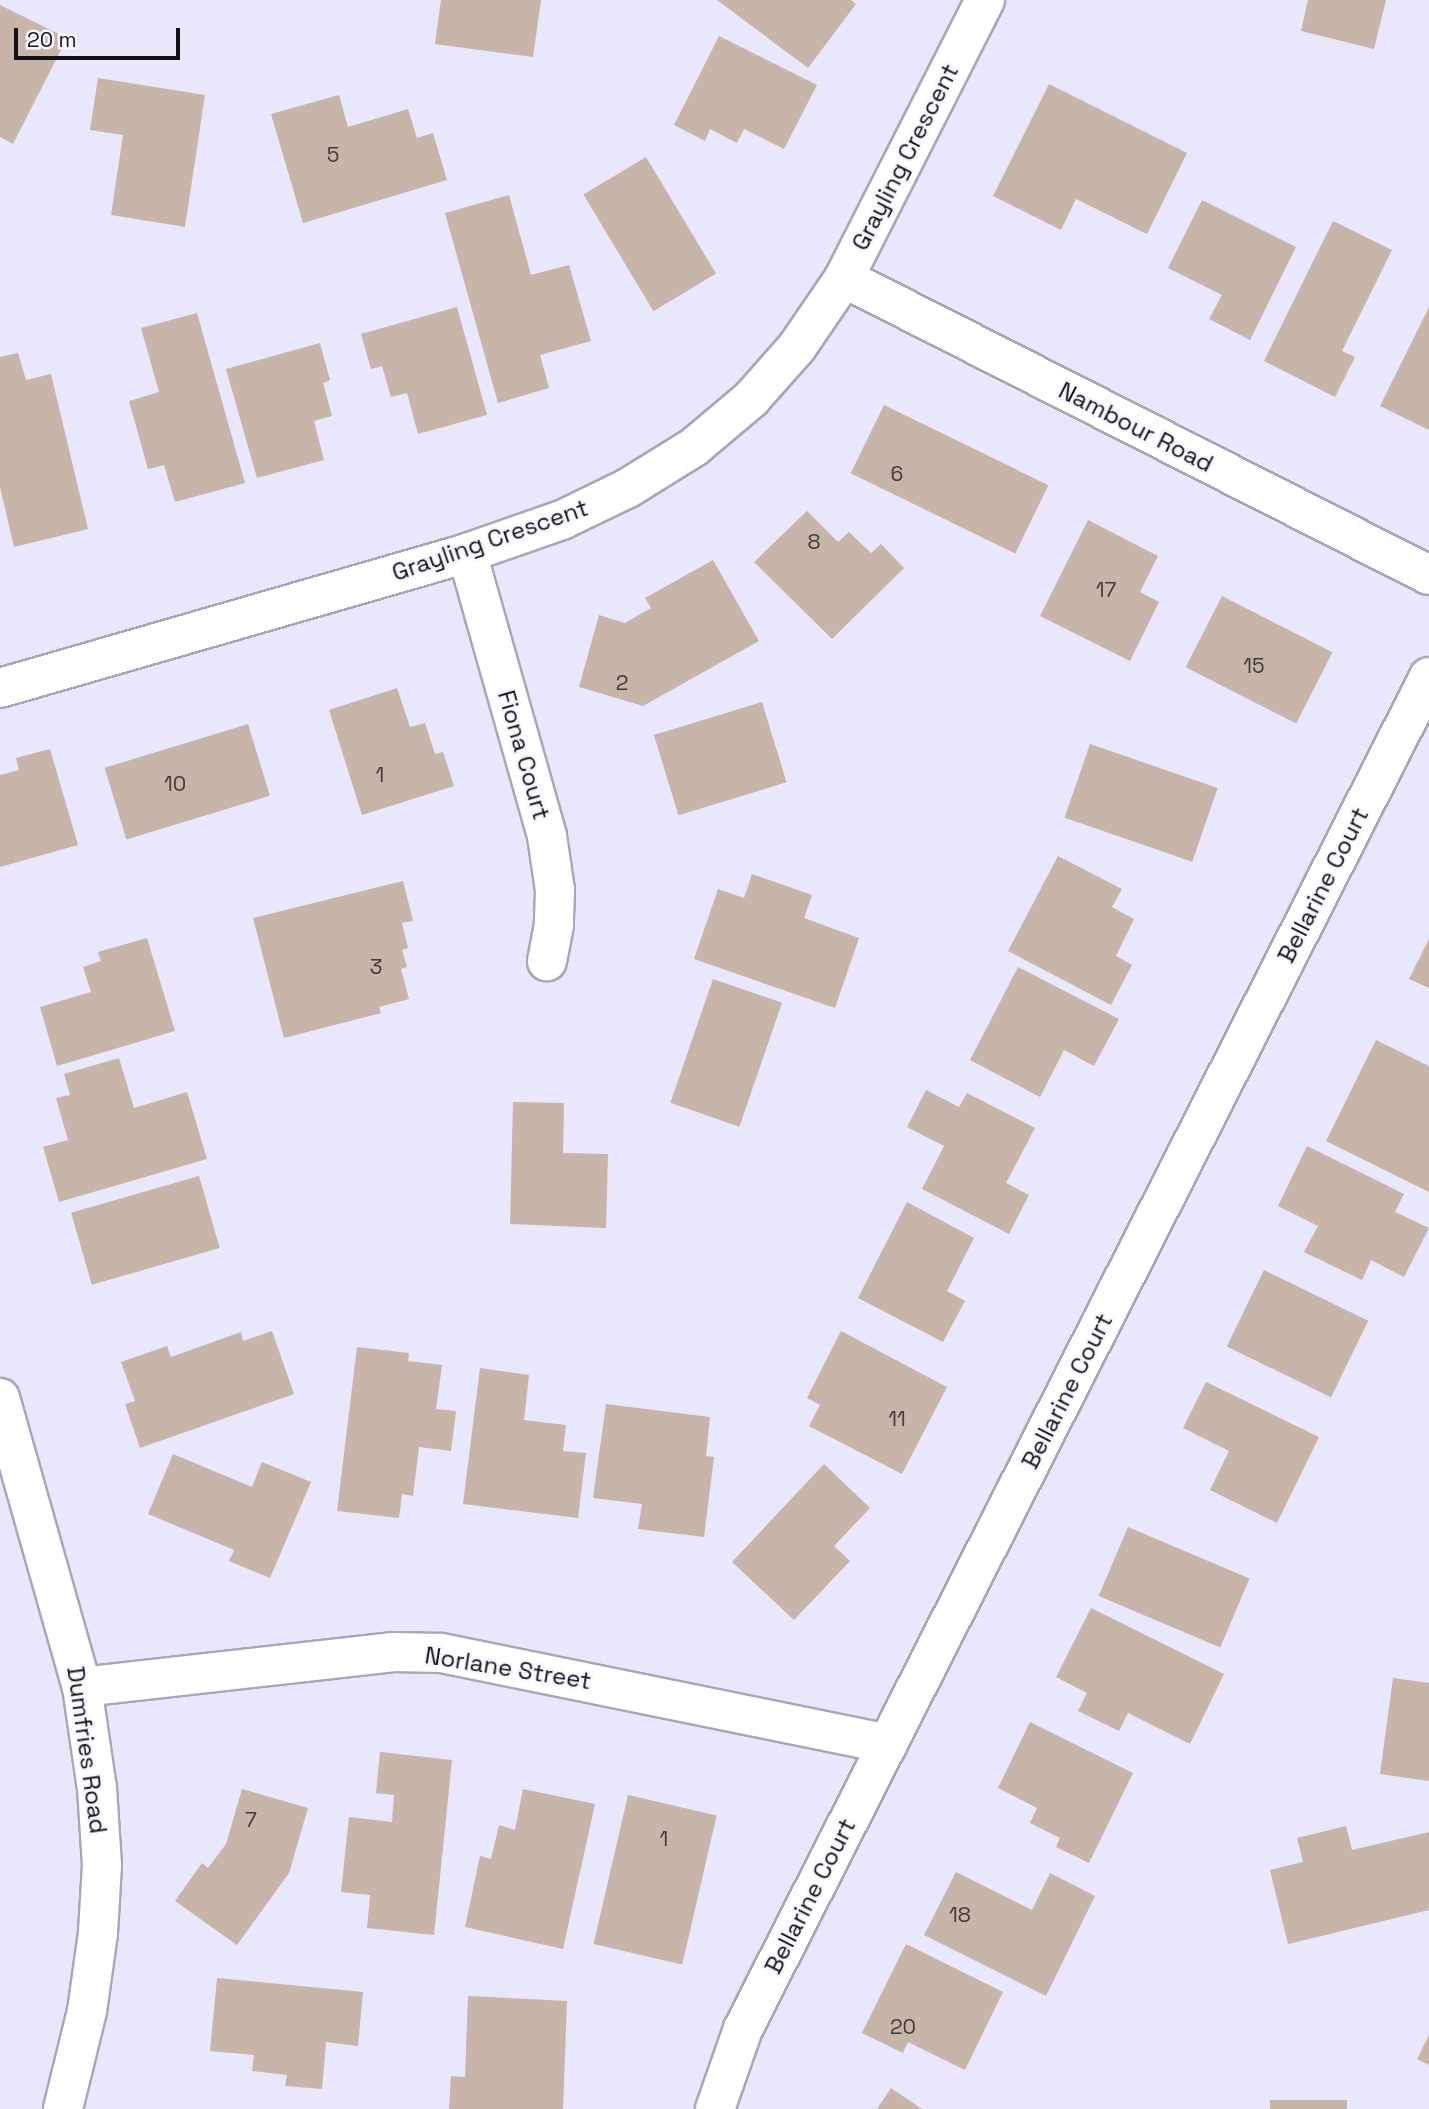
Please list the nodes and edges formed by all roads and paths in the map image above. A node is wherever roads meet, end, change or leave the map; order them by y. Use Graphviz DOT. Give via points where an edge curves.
graph roads {
  1 [pos="985,0"];
  2 [pos="844,278"];
  3 [pos="467,553"];
  4 [pos="1429,575"];
  5 [pos="1429,677"];
  6 [pos="0,688"];
  7 [pos="547,961"];
  8 [pos="0,1398"];
  9 [pos="82,1687"];
  10 [pos="888,1744"];
  11 [pos="63,2109"];
  12 [pos="715,2109"];
  1 -- 2 [label="street, Grayling Crescent"];
  2 -- 3 [label="street, Grayling Crescent" via="788,358 751,399 694,447 628,488 562,520"];
  2 -- 4 [label="street, Nambour Road"];
  3 -- 6 [label="street, Grayling Crescent"];
  3 -- 7 [label="street, Fiona Court" via="547,836 555,890"];
  5 -- 10 [label="street, Bellarine Court"];
  8 -- 9 [label="street, Dumfries Road"];
  9 -- 10 [label="street, Norlane Street" via="394,1652 440,1653"];
  9 -- 11 [label="street, Dumfries Road" via="97,1788 102,1865 88,2011"];
  10 -- 12 [label="street, Bellarine Court" via="743,2029"];
}
